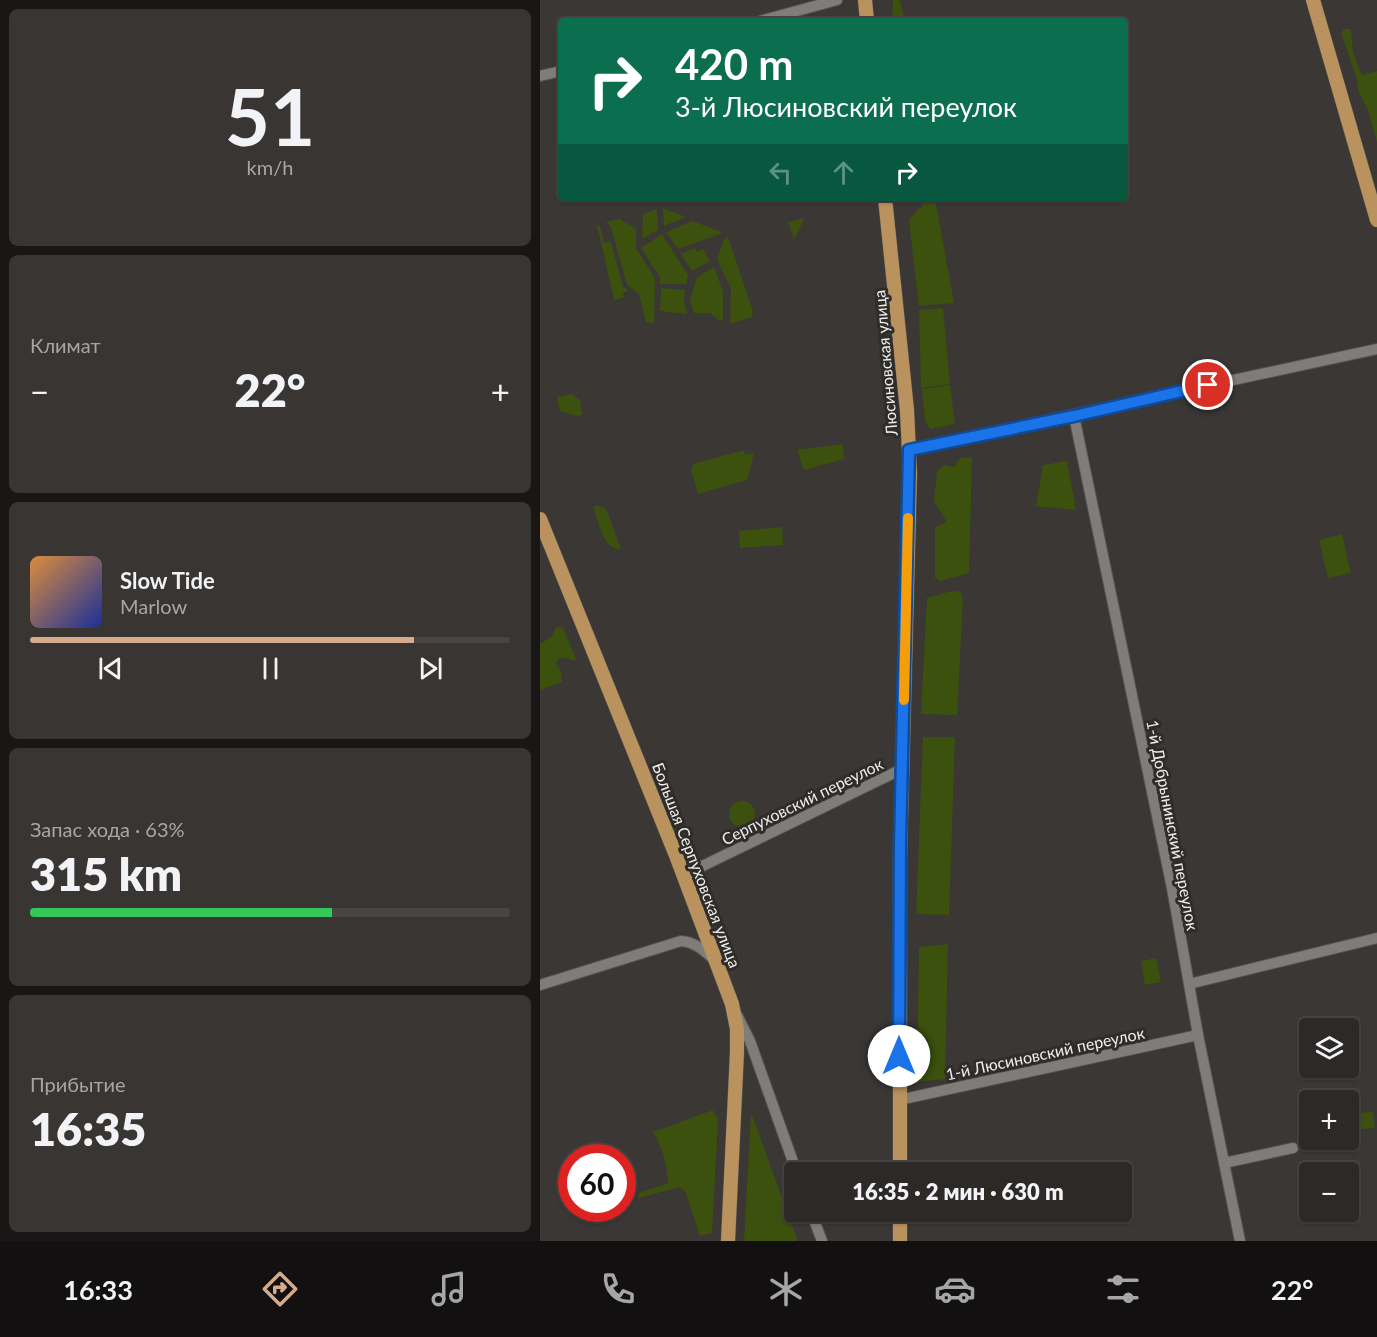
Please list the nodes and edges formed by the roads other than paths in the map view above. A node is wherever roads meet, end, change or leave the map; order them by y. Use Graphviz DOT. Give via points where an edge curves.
graph roads {
  1 [pos="837,0"];
  2 [pos="865,0"];
  3 [pos="1313,0"];
  4 [pos="771,18"];
  5 [pos="867,18"];
  6 [pos="558,72"];
  7 [pos="540,76"];
  8 [pos="885,201"];
  9 [pos="1377,220"];
  10 [pos="1377,349"];
  11 [pos="1074,416"];
  12 [pos="909,450"];
  13 [pos="540,519"];
  14 [pos="902,769"];
  15 [pos="684,875"];
  16 [pos="1377,938"];
  17 [pos="718,963"];
  18 [pos="1189,984"];
  19 [pos="540,985"];
  20 [pos="732,1004"];
  21 [pos="1198,1035"];
  22 [pos="899,1100"];
  23 [pos="1293,1148"];
  24 [pos="793,1162"];
  25 [pos="900,1162"];
  26 [pos="1224,1163"];
  27 [pos="815,1222"];
  28 [pos="900,1222"];
  29 [pos="728,1241"];
  30 [pos="822,1241"];
  31 [pos="900,1241"];
  32 [pos="1240,1241"];
  1 -- 4 [label="street"];
  2 -- 5 [label="main road"];
  3 -- 9 [label="main road"];
  6 -- 7 [label="street"];
  8 -- 12 [label="main road, Люсиновская улица"];
  10 -- 11 [label="street"];
  11 -- 12 [label="street"];
  11 -- 18 [label="street, 1-й Добрынинский переулок"];
  12 -- 14 [label="main road, Люсиновская улица"];
  13 -- 15 [label="main road, Большая Серпуховская улица"];
  14 -- 15 [label="street, Серпуховский переулок"];
  14 -- 22 [label="main road, Люсиновская улица"];
  15 -- 17 [label="main road, Большая Серпуховская улица"];
  16 -- 18 [label="street"];
  17 -- 19 [label="street" via="700,947 681,941"];
  17 -- 20 [label="main road, Большая Серпуховская улица"];
  18 -- 21 [label="street, 1-й Добрынинский переулок"];
  20 -- 24 [label="street" via="750,1041"];
  20 -- 29 [label="main road, Большая Серпуховская улица" via="737,1052"];
  21 -- 22 [label="street, 1-й Люсиновский переулок"];
  21 -- 26 [label="street, 1-й Добрынинский переулок"];
  22 -- 25 [label="main road, Люсиновская улица"];
  23 -- 26 [label="street"];
  26 -- 32 [label="street, 1-й Добрынинский переулок"];
  27 -- 30 [label="street"];
  28 -- 31 [label="main road"];
}
